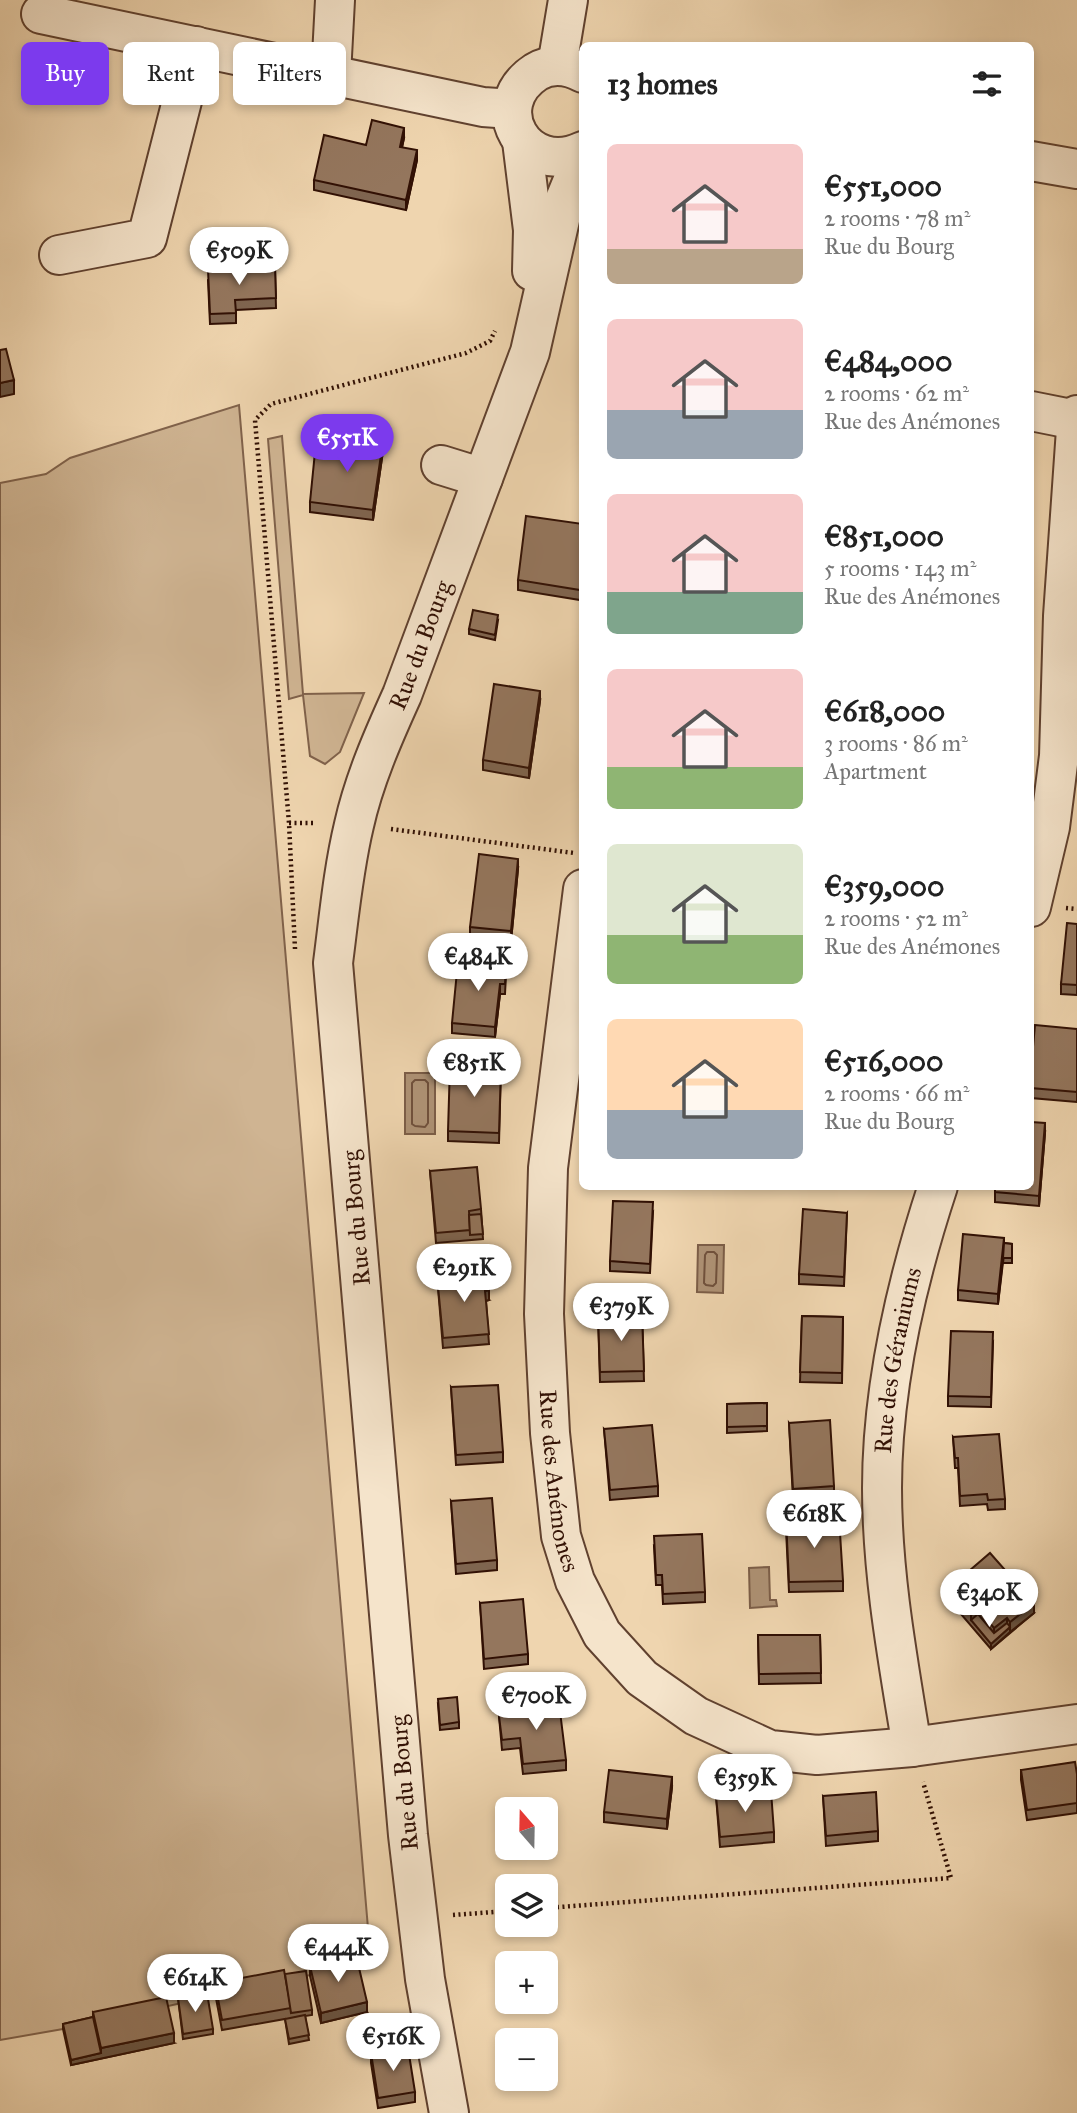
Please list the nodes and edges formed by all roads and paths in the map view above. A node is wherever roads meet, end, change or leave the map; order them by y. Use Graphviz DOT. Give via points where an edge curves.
graph roads {
  1 [pos="335,0"];
  2 [pos="568,0"];
  3 [pos="41,14"];
  4 [pos="177,42"];
  5 [pos="333,42"];
  6 [pos="570,69"];
  7 [pos="346,78"];
  8 [pos="181,105"];
  9 [pos="517,125"];
  10 [pos="579,154"];
  11 [pos="1034,162"];
  12 [pos="579,163"];
  13 [pos="1077,169"];
  14 [pos="60,255"];
  15 [pos="530,352"];
  16 [pos="1034,411"];
  17 [pos="1076,418"];
  18 [pos="441,465"];
  19 [pos="483,478"];
  20 [pos="289,823"];
  21 [pos="354,824"];
  22 [pos="579,854"];
  23 [pos="1034,894"];
  24 [pos="579,921"];
  25 [pos="937,1190"];
  26 [pos="1077,1724"];
  27 [pos="912,1746"];
  28 [pos="558,1907"];
  29 [pos="495,1912"];
  30 [pos="450,1915"];
  31 [pos="449,2113"];
  1 -- 5 [label="street"];
  2 -- 6 [label="street"];
  3 -- 4 [label="street"];
  6 -- 9 [label="street" via="541,69 526,79 516,92"];
  7 -- 9 [label="street" via="483,107"];
  8 -- 14 [label="street" via="147,238"];
  9 -- 10 [label="street" via="532,150 559,158"];
  9 -- 15 [label="street, Rue du Bourg" via="533,230"];
  11 -- 13 [label="street"];
  12 -- 15 [label="street, Rue du Bourg" via="564,202"];
  15 -- 19 [label="street, Rue du Bourg"];
  16 -- 17 [label="street"];
  17 -- 23 [label="street" via="1059,756 1050,827"];
  18 -- 19 [label="street"];
  19 -- 21 [label="street, Rue du Bourg" via="402,695 380,741"];
  20 -- 21 [label="path"];
  21 -- 22 [label="path"];
  21 -- 31 [label="street, Rue du Bourg" via="333,963 408,1835 425,1979"];
  24 -- 27 [label="street, Rue des Anémones" via="548,1168 544,1314 561,1536 575,1581 602,1634 642,1678 696,1716 770,1750 817,1755"];
  25 -- 27 [label="street, Rue des Géraniums" via="898,1333 882,1475 888,1597"];
  26 -- 27 [label="street, Rue des Anémones"];
  27 -- 28 [label="path" via="951,1878"];
  29 -- 30 [label="path"];
}
